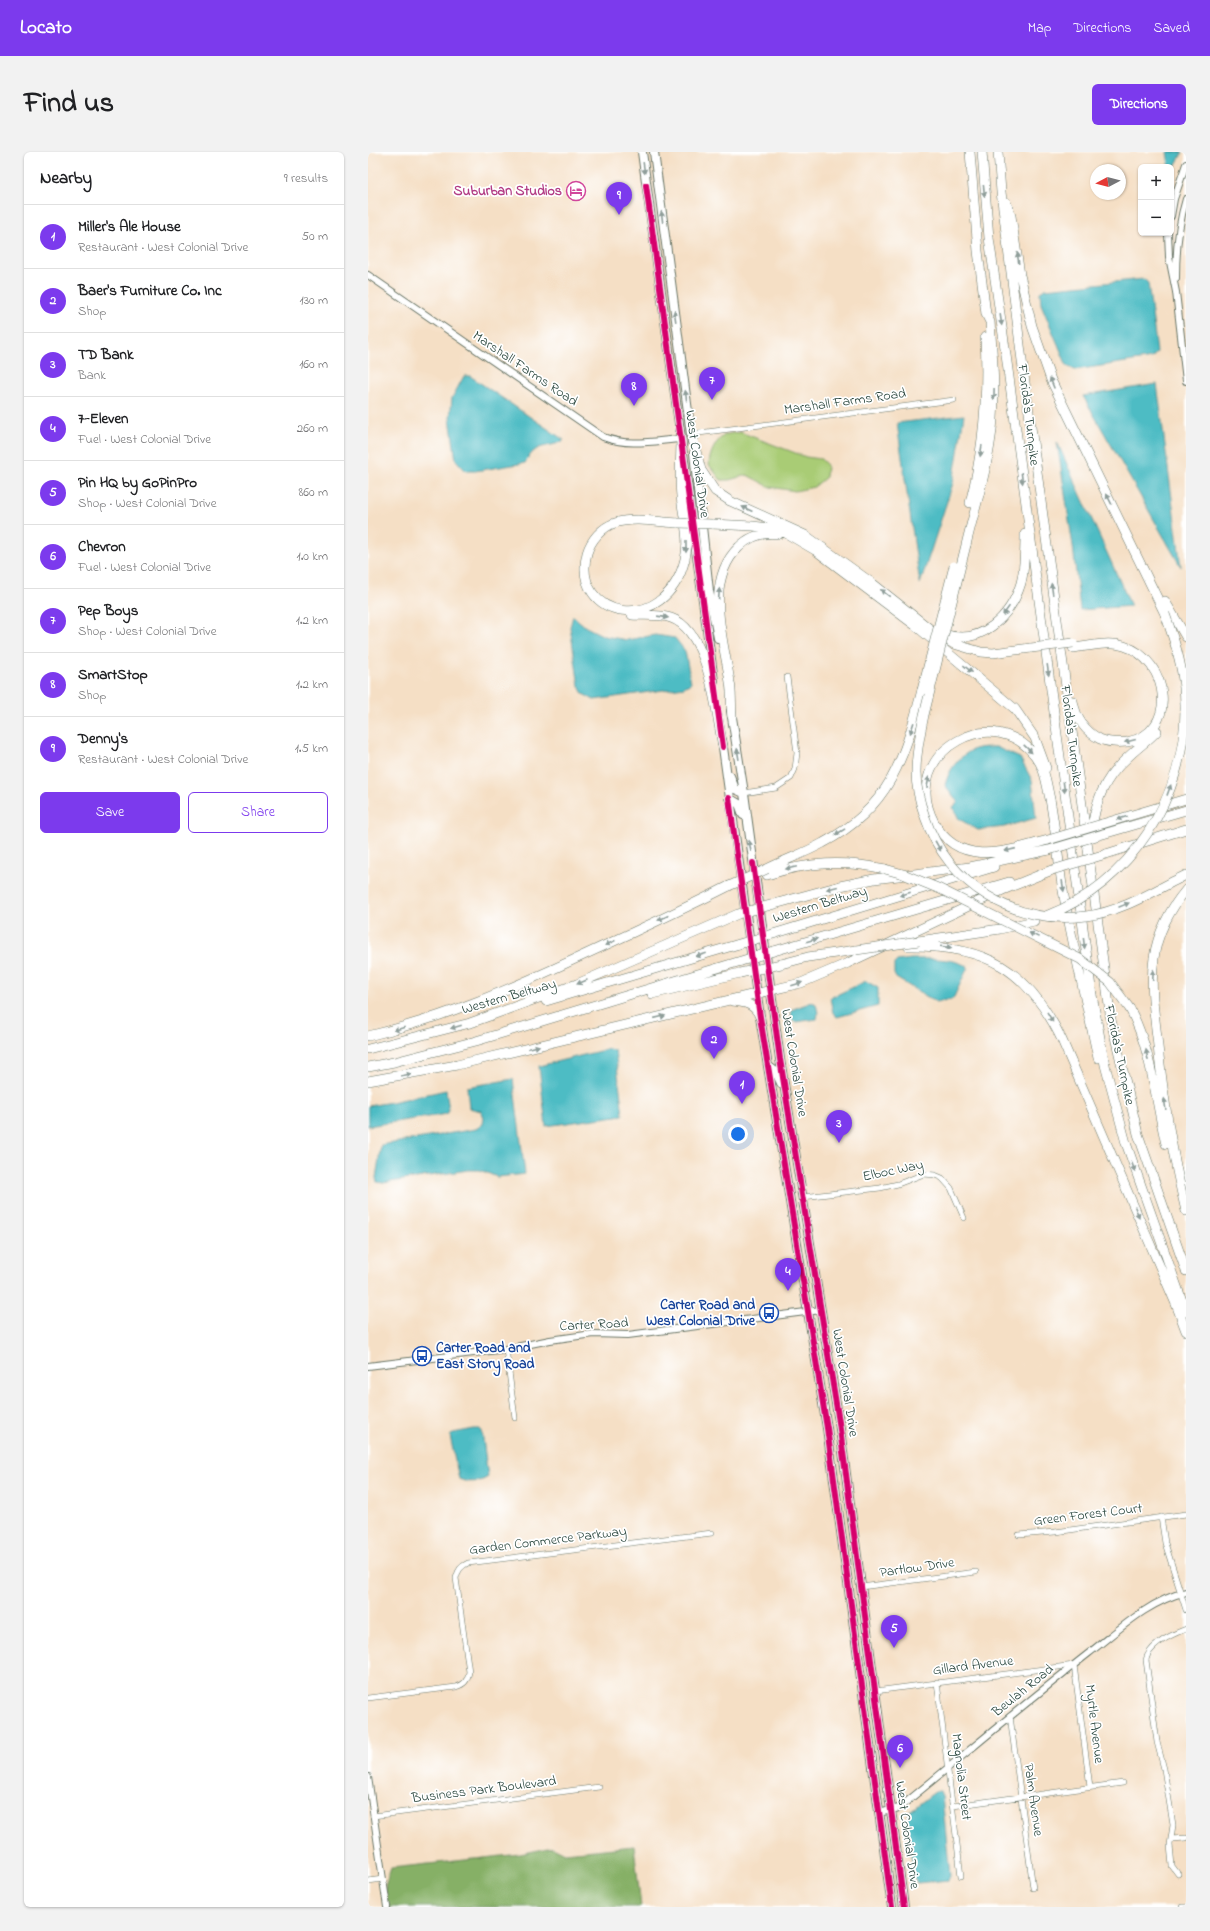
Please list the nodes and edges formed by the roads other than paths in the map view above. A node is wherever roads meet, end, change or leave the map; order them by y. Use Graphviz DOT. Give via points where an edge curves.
graph roads {
  1 [pos="642,152"];
  2 [pos="654,152"];
  3 [pos="970,152"];
  4 [pos="982,152"];
  5 [pos="998,152"];
  6 [pos="1186,164"];
  7 [pos="658,183"];
  8 [pos="646,185"];
  9 [pos="1001,192"];
  10 [pos="1186,199"];
  11 [pos="1174,204"];
  12 [pos="1168,236"];
  13 [pos="368,275"];
  14 [pos="1176,292"];
  15 [pos="1186,381"];
  16 [pos="954,400"];
  17 [pos="691,435"];
  18 [pos="681,439"];
  19 [pos="1026,506"];
  20 [pos="678,521"];
  21 [pos="712,523"];
  22 [pos="783,526"];
  23 [pos="791,535"];
  24 [pos="963,544"];
  25 [pos="1169,614"];
  26 [pos="916,626"];
  27 [pos="927,626"];
  28 [pos="1057,628"];
  29 [pos="1186,638"];
  30 [pos="1073,645"];
  31 [pos="1031,651"];
  32 [pos="787,676"];
  33 [pos="732,716"];
  34 [pos="722,747"];
  35 [pos="744,793"];
  36 [pos="729,798"];
  37 [pos="1186,799"];
  38 [pos="1186,810"];
  39 [pos="1053,817"];
  40 [pos="748,829"];
  41 [pos="1186,829"];
  42 [pos="1049,850"];
  43 [pos="1088,851"];
  44 [pos="1052,870"];
  45 [pos="767,872"];
  46 [pos="1182,877"];
  47 [pos="1186,890"];
  48 [pos="759,908"];
  49 [pos="746,912"];
  50 [pos="856,950"];
  51 [pos="772,991"];
  52 [pos="757,993"];
  53 [pos="615,1000"];
  54 [pos="729,1000"];
  55 [pos="760,1017"];
  56 [pos="470,1023"];
  57 [pos="368,1036"];
  58 [pos="368,1049"];
  59 [pos="368,1066"];
  60 [pos="768,1066"];
  61 [pos="368,1081"];
  62 [pos="788,1101"];
  63 [pos="1126,1144"];
  64 [pos="789,1186"];
  65 [pos="790,1197"];
  66 [pos="803,1197"];
  67 [pos="1186,1211"];
  68 [pos="1186,1215"];
  69 [pos="964,1218"];
  70 [pos="808,1225"];
  71 [pos="1186,1271"];
  72 [pos="821,1310"];
  73 [pos="809,1312"];
  74 [pos="1186,1312"];
  75 [pos="1186,1331"];
  76 [pos="506,1349"];
  77 [pos="368,1366"];
  78 [pos="515,1418"];
  79 [pos="829,1448"];
  80 [pos="848,1487"];
  81 [pos="1186,1514"];
  82 [pos="839,1515"];
  83 [pos="1161,1517"];
  84 [pos="712,1533"];
  85 [pos="1019,1535"];
  86 [pos="856,1544"];
  87 [pos="976,1572"];
  88 [pos="861,1587"];
  89 [pos="1183,1593"];
  90 [pos="1186,1610"];
  91 [pos="1186,1629"];
  92 [pos="857,1648"];
  93 [pos="1074,1665"];
  94 [pos="937,1682"];
  95 [pos="875,1691"];
  96 [pos="368,1698"];
  97 [pos="1010,1716"];
  98 [pos="948,1769"];
  99 [pos="368,1777"];
  100 [pos="1123,1783"];
  101 [pos="599,1787"];
  102 [pos="1090,1787"];
  103 [pos="1020,1798"];
  104 [pos="953,1806"];
  105 [pos="891,1810"];
  106 [pos="879,1813"];
  107 [pos="373,1816"];
  108 [pos="1186,1838"];
  109 [pos="1171,1839"];
  110 [pos="1178,1874"];
  111 [pos="961,1876"];
  112 [pos="383,1879"];
  113 [pos="368,1881"];
  114 [pos="1033,1888"];
  115 [pos="1186,1906"];
  116 [pos="387,1907"];
  117 [pos="892,1907"];
  118 [pos="904,1907"];
  119 [pos="1182,1907"];
  1 -- 8 [label="highway, West Colonial Drive, one-way"];
  2 -- 7 [label="highway, West Colonial Drive"];
  3 -- 24 [label="highway, one-way" via="978,252 986,314 990,322 994,412 982,483"];
  4 -- 19 [label="highway, Florida's Turnpike, one-way" via="989,238"];
  5 -- 9 [label="highway, Florida's Turnpike"];
  6 -- 11 [label="street"];
  7 -- 8 [label="highway"];
  17 -- 7 [label="highway, West Colonial Drive, one-way"];
  8 -- 18 [label="highway, West Colonial Drive"];
  25 -- 9 [label="highway, one-way" via="1061,404 1041,354 1020,275 1012,216"];
  28 -- 9 [label="highway, Florida's Turnpike, one-way"];
  10 -- 14 [label="street" via="1181,214 1176,254"];
  12 -- 14 [label="street" via="1169,258"];
  13 -- 18 [label="street, Marshall Farms Road" via="603,437 632,444"];
  14 -- 15 [label="street"];
  16 -- 17 [label="street, Marshall Farms Road"];
  22 -- 17 [label="highway, one-way" via="730,501 715,491 701,470"];
  17 -- 33 [label="highway, West Colonial Drive" via="710,591"];
  18 -- 20 [label="highway, one-way" via="680,480 687,550 678,578 663,598 639,610 619,610 596,596 587,579 585,565 588,549 599,533 614,524 626,521"];
  18 -- 34 [label="highway, West Colonial Drive"];
  19 -- 27 [label="highway, one-way" via="1021,583 1008,609 999,620 989,629 968,637 956,638"];
  19 -- 63 [label="highway, Florida's Turnpike, one-way" via="1087,964 1105,1065"];
  20 -- 21 [label="highway"];
  20 -- 34 [label="highway, one-way" via="626,517 603,525 588,540 583,552 582,574 592,596 605,608 625,615 672,618 696,639 707,671"];
  21 -- 22 [label="highway" via="762,523"];
  21 -- 23 [label="highway" via="777,529"];
  27 -- 22 [label="highway, one-way" via="805,536"];
  23 -- 26 [label="highway"];
  33 -- 23 [label="highway, one-way" via="731,684 718,609 722,574 735,550 750,538 768,533"];
  24 -- 45 [label="highway, one-way, bridge" via="905,750 880,798 847,828"];
  24 -- 46 [label="highway, one-way, bridge" via="924,715 916,773 920,800 929,829 944,856 964,879 987,897 1016,910 1046,917 1081,917 1108,911"];
  25 -- 29 [label="highway"];
  50 -- 25 [label="highway, one-way, bridge" via="1000,929 1034,921 1081,899 1113,874 1138,848 1165,801 1181,753 1185,705 1179,658"];
  26 -- 31 [label="highway" via="940,643 967,654 992,658"];
  26 -- 39 [label="highway, one-way" via="998,694 1026,722 1047,771"];
  27 -- 31 [label="highway" via="954,644 981,652"];
  30 -- 28 [label="highway, one-way" via="1114,644 1135,651 1149,662 1160,680 1163,698 1159,716 1146,733 1119,743 1101,740 1084,728 1075,711"];
  28 -- 43 [label="highway, Florida's Turnpike"];
  30 -- 31 [label="highway"];
  30 -- 43 [label="highway" via="1107,638 1126,641 1139,647 1160,669 1165,679 1168,698 1166,714 1158,730 1111,773 1103,786 1094,812"];
  32 -- 35 [label="street" via="797,753 795,769 791,778 776,788"];
  35 -- 33 [label="highway, West Colonial Drive, one-way"];
  34 -- 35 [label="highway" via="731,783 735,789"];
  34 -- 36 [label="highway, West Colonial Drive"];
  35 -- 40 [label="highway, West Colonial Drive"];
  36 -- 40 [label="highway" via="741,807"];
  36 -- 49 [label="highway, West Colonial Drive"];
  37 -- 39 [label="highway, one-way, bridge" via="1048,840 992,853 971,852 959,847 941,832 930,815 926,791 930,770 942,752 964,736 986,732 1011,737 1026,747 1042,768"];
  38 -- 42 [label="highway, Western Beltway, bridge"];
  39 -- 63 [label="highway, one-way" via="1068,917 1099,1065"];
  48 -- 40 [label="highway, West Colonial Drive, one-way"];
  41 -- 44 [label="highway, bridge"];
  42 -- 48 [label="highway, one-way" via="970,867 874,879"];
  42 -- 56 [label="highway, Western Beltway, one-way, bridge"];
  43 -- 71 [label="highway, Florida's Turnpike" via="1109,1004 1120,1062 1138,1134"];
  51 -- 44 [label="highway, one-way" via="822,974 991,895"];
  53 -- 44 [label="highway, one-way, bridge"];
  45 -- 57 [label="highway, one-way" via="485,1000 440,1016"];
  68 -- 45 [label="highway, one-way, bridge" via="1162,1129 1139,1027 1130,1009 1110,982 1080,959 940,889 903,874 849,863 827,862"];
  67 -- 47 [label="highway, one-way" via="1168,1122 1152,985 1159,938 1167,918"];
  48 -- 49 [label="highway"];
  48 -- 51 [label="highway, West Colonial Drive"];
  49 -- 52 [label="highway, West Colonial Drive"];
  49 -- 56 [label="highway, one-way" via="577,984"];
  50 -- 53 [label="highway, bridge" via="808,957"];
  50 -- 75 [label="highway, one-way, bridge" via="908,946 952,947 1003,966 1025,983 1045,1008 1062,1040"];
  51 -- 52 [label="highway"];
  51 -- 62 [label="highway, West Colonial Drive"];
  52 -- 54 [label="highway"];
  52 -- 55 [label="highway, West Colonial Drive"];
  53 -- 59 [label="highway" via="476,1041"];
  54 -- 55 [label="highway" via="750,1005 758,1011"];
  61 -- 54 [label="highway, one-way" via="457,1065"];
  55 -- 60 [label="highway, West Colonial Drive"];
  56 -- 58 [label="highway, Western Beltway, one-way"];
  60 -- 62 [label="highway" via="776,1072"];
  60 -- 64 [label="highway, West Colonial Drive"];
  62 -- 66 [label="highway, West Colonial Drive"];
  63 -- 74 [label="highway, Florida's Turnpike, one-way"];
  64 -- 65 [label="highway, West Colonial Drive"];
  64 -- 66 [label="highway"];
  65 -- 70 [label="highway" via="800,1207"];
  65 -- 73 [label="highway, West Colonial Drive"];
  66 -- 69 [label="street, Elboc Way" via="880,1188 924,1174 936,1175 951,1188"];
  66 -- 70 [label="highway, West Colonial Drive"];
  70 -- 72 [label="highway, West Colonial Drive"];
  72 -- 73 [label="street, Carter Road"];
  72 -- 80 [label="highway, West Colonial Drive"];
  73 -- 76 [label="street, Carter Road" via="628,1335 593,1334"];
  73 -- 79 [label="highway, West Colonial Drive"];
  76 -- 77 [label="street, Carter Road"];
  76 -- 78 [label="street"];
  79 -- 80 [label="highway" via="840,1480"];
  79 -- 82 [label="highway, West Colonial Drive"];
  80 -- 86 [label="highway, West Colonial Drive"];
  81 -- 83 [label="street, Green Forest Court"];
  82 -- 86 [label="highway" via="847,1519"];
  82 -- 92 [label="highway, West Colonial Drive"];
  83 -- 85 [label="street, Green Forest Court"];
  83 -- 89 [label="street" via="1165,1543"];
  84 -- 96 [label="street, Garden Commerce Parkway" via="463,1565 456,1578 469,1672 467,1680 463,1685 456,1687"];
  86 -- 88 [label="highway, West Colonial Drive"];
  87 -- 88 [label="street, Partlow Drive"];
  88 -- 95 [label="highway, West Colonial Drive"];
  89 -- 90 [label="street"];
  89 -- 93 [label="street, Beulah Road" via="1166,1598 1140,1613"];
  91 -- 109 [label="street" via="1172,1635 1152,1650 1146,1660 1155,1730 1173,1826"];
  92 -- 95 [label="highway" via="867,1684"];
  92 -- 106 [label="highway, West Colonial Drive"];
  93 -- 94 [label="street, Gillard Avenue"];
  93 -- 97 [label="street, Beulah Road"];
  93 -- 102 [label="street, Myrtle Avenue"];
  94 -- 95 [label="street, Gillard Avenue"];
  94 -- 98 [label="street, Magnolia Street"];
  95 -- 105 [label="highway, West Colonial Drive"];
  97 -- 98 [label="street, Beulah Road"];
  97 -- 103 [label="street, Palm Avenue"];
  98 -- 104 [label="street, Magnolia Street"];
  98 -- 105 [label="street, Beulah Road" via="899,1808"];
  99 -- 107 [label="street"];
  100 -- 102 [label="street"];
  101 -- 107 [label="street, Business Park Boulevard"];
  102 -- 103 [label="street"];
  103 -- 104 [label="street"];
  103 -- 114 [label="street, Palm Avenue"];
  104 -- 111 [label="street, Magnolia Street"];
  105 -- 106 [label="street, Beulah Road"];
  105 -- 118 [label="highway, West Colonial Drive"];
  106 -- 117 [label="highway, West Colonial Drive"];
  107 -- 112 [label="street"];
  108 -- 109 [label="street"];
  109 -- 110 [label="street" via="1172,1866"];
  112 -- 113 [label="street"];
  112 -- 116 [label="street"];
  115 -- 119 [label="street"];
}
